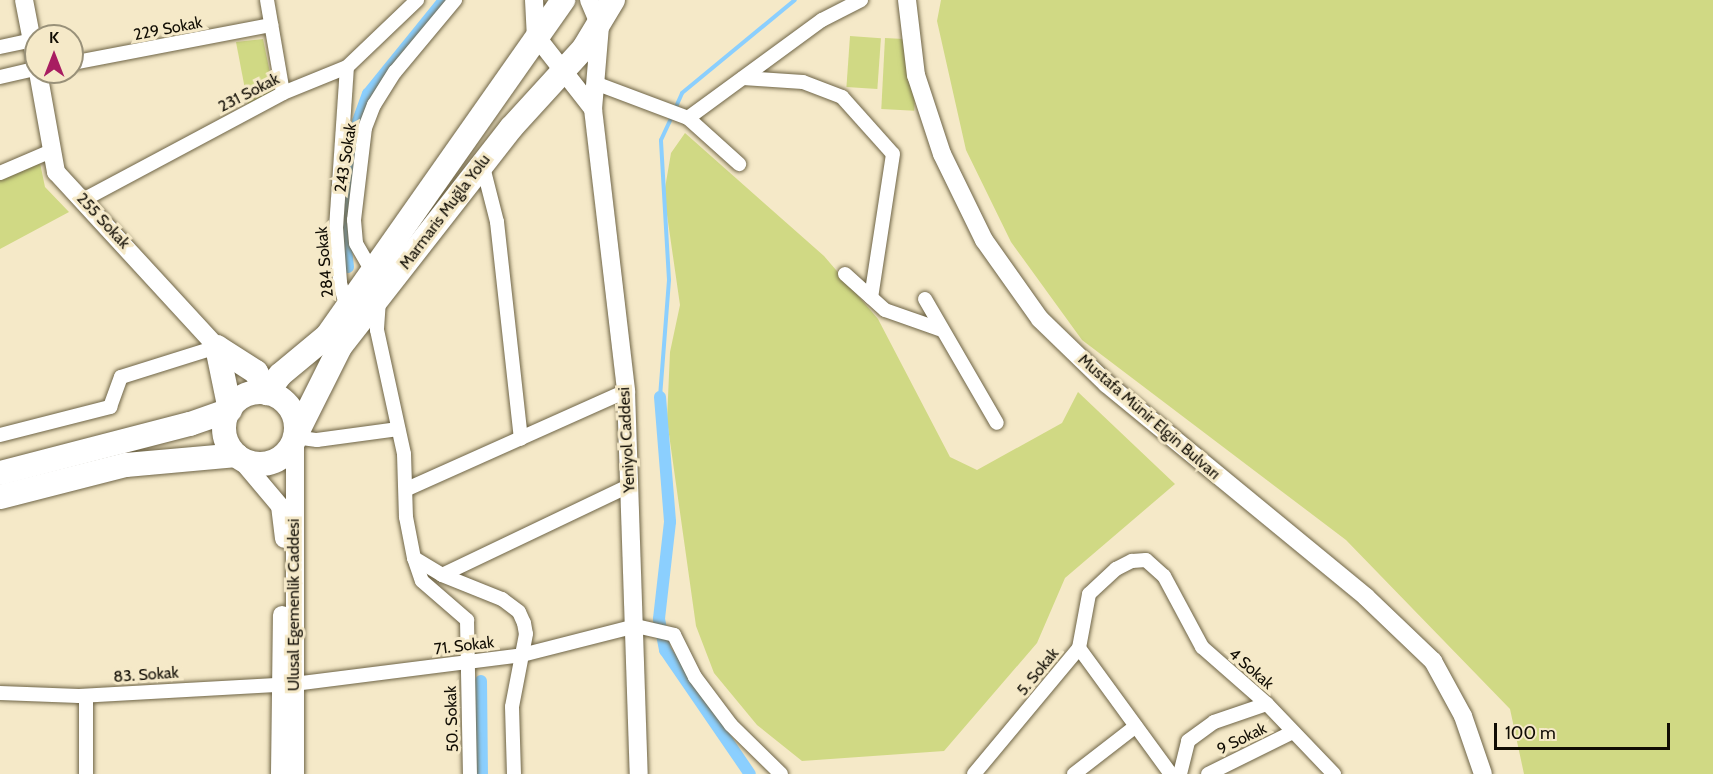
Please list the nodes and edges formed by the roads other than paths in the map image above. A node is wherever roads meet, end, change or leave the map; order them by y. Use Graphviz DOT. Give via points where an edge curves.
graph roads {
  1 [pos="24,0"];
  2 [pos="267,0"];
  3 [pos="417,0"];
  4 [pos="455,0"];
  5 [pos="534,0"];
  6 [pos="563,0"];
  7 [pos="589,0"];
  8 [pos="613,0"];
  9 [pos="861,0"];
  10 [pos="907,0"];
  11 [pos="837,6"];
  12 [pos="399,7"];
  13 [pos="29,24"];
  14 [pos="271,25"];
  15 [pos="600,26"];
  16 [pos="536,36"];
  17 [pos="24,42"];
  18 [pos="0,47"];
  19 [pos="84,61"];
  20 [pos="347,67"];
  21 [pos="564,69"];
  22 [pos="24,73"];
  23 [pos="0,77"];
  24 [pos="743,78"];
  25 [pos="39,84"];
  26 [pos="595,84"];
  27 [pos="283,93"];
  28 [pos="593,109"];
  29 [pos="678,114"];
  30 [pos="51,151"];
  31 [pos="482,163"];
  32 [pos="739,164"];
  33 [pos="0,173"];
  34 [pos="83,200"];
  35 [pos="374,273"];
  36 [pos="845,274"];
  37 [pos="872,297"];
  38 [pos="379,299"];
  39 [pos="925,299"];
  40 [pos="347,309"];
  41 [pos="942,330"];
  42 [pos="217,346"];
  43 [pos="626,391"];
  44 [pos="267,393"];
  45 [pos="230,410"];
  46 [pos="997,423"];
  47 [pos="398,429"];
  48 [pos="0,435"];
  49 [pos="295,437"];
  50 [pos="521,439"];
  51 [pos="237,455"];
  52 [pos="0,473"];
  53 [pos="629,486"];
  54 [pos="407,489"];
  55 [pos="0,497"];
  56 [pos="414,558"];
  57 [pos="442,575"];
  58 [pos="1164,576"];
  59 [pos="651,629"];
  60 [pos="1079,648"];
  61 [pos="522,655"];
  62 [pos="466,663"];
  63 [pos="287,685"];
  64 [pos="0,693"];
  65 [pos="86,696"];
  66 [pos="1267,704"];
  67 [pos="1136,726"];
  68 [pos="1291,733"];
  69 [pos="86,774"];
  70 [pos="279,774"];
  71 [pos="295,774"];
  72 [pos="470,774"];
  73 [pos="514,774"];
  74 [pos="639,774"];
  75 [pos="781,774"];
  76 [pos="974,774"];
  77 [pos="1074,774"];
  78 [pos="1171,774"];
  79 [pos="1180,774"];
  80 [pos="1208,774"];
  81 [pos="1334,774"];
  82 [pos="1483,774"];
  1 -- 13 [label="street"];
  2 -- 14 [label="street"];
  3 -- 12 [label="street, 231 Sokak"];
  4 -- 35 [label="street, 243 Sokak" via="394,72 365,128 354,220 356,243"];
  5 -- 16 [label="street"];
  6 -- 16 [label="highway"];
  7 -- 15 [label="street, Yeniyol Caddesi"];
  8 -- 15 [label="highway, Marmaris Muğla Yolu"];
  9 -- 11 [label="street"];
  10 -- 82 [label="street, Mustafa Münir Elgin Bulvarı" via="916,75 942,154 984,240 1040,319 1107,384 1366,597 1433,661 1463,716"];
  11 -- 24 [label="street"];
  12 -- 20 [label="street, 231 Sokak"];
  14 -- 19 [label="street, 229 Sokak"];
  14 -- 27 [label="street"];
  15 -- 21 [label="highway, Marmaris Muğla Yolu"];
  15 -- 26 [label="street, Yeniyol Caddesi"];
  16 -- 21 [label="street, Yeniyol Caddesi"];
  16 -- 35 [label="highway"];
  17 -- 18 [label="street"];
  20 -- 27 [label="street, 231 Sokak"];
  20 -- 40 [label="street, 284 Sokak" via="336,228 340,282"];
  21 -- 28 [label="street, Yeniyol Caddesi"];
  21 -- 31 [label="highway, Marmaris Muğla Yolu"];
  22 -- 23 [label="street"];
  24 -- 29 [label="street"];
  24 -- 37 [label="street" via="803,82 842,97 893,154"];
  25 -- 30 [label="street, 255 Sokak"];
  26 -- 28 [label="street, Yeniyol Caddesi"];
  26 -- 29 [label="street"];
  27 -- 34 [label="street, 231 Sokak"];
  28 -- 43 [label="street, Yeniyol Caddesi"];
  29 -- 32 [label="street"];
  30 -- 33 [label="street"];
  30 -- 34 [label="street, 255 Sokak" via="56,172"];
  31 -- 38 [label="highway, Marmaris Muğla Yolu"];
  31 -- 50 [label="street" via="497,222"];
  34 -- 42 [label="street, 255 Sokak"];
  35 -- 40 [label="highway"];
  36 -- 37 [label="street"];
  37 -- 41 [label="street" via="885,310"];
  38 -- 47 [label="street" via="377,330"];
  38 -- 49 [label="highway, Marmaris Muğla Yolu" via="340,347"];
  39 -- 41 [label="street"];
  40 -- 44 [label="highway" via="327,336 280,375"];
  41 -- 46 [label="street"];
  42 -- 44 [label="highway" via="256,372"];
  42 -- 45 [label="highway"];
  42 -- 48 [label="street" via="121,377 110,407"];
  43 -- 50 [label="street"];
  43 -- 53 [label="street, Yeniyol Caddesi"];
  44 -- 45 [label="highway" via="244,397"];
  44 -- 49 [label="highway" via="287,404 293,414"];
  45 -- 51 [label="highway" via="225,435"];
  45 -- 52 [label="highway"];
  47 -- 49 [label="street" via="317,440"];
  47 -- 54 [label="street"];
  49 -- 51 [label="highway" via="286,452 271,462 253,463"];
  49 -- 63 [label="street, Ulusal Egemenlik Caddesi"];
  50 -- 54 [label="street"];
  51 -- 55 [label="highway" via="126,465"];
  51 -- 63 [label="street, Ulusal Egemenlik Caddesi" via="279,506 283,522"];
  53 -- 57 [label="street"];
  53 -- 59 [label="street, Yeniyol Caddesi"];
  54 -- 56 [label="street" via="406,517"];
  56 -- 57 [label="street"];
  56 -- 62 [label="street, 50. Sokak" via="422,581 467,620"];
  57 -- 61 [label="street" via="501,599 519,612 526,634"];
  58 -- 60 [label="street, 5. Sokak" via="1146,560 1132,561 1116,569 1089,594"];
  58 -- 66 [label="street, 4 Sokak" via="1202,647"];
  59 -- 61 [label="street, 71. Sokak"];
  59 -- 74 [label="street, Yeniyol Caddesi"];
  59 -- 75 [label="street" via="674,635 695,676 732,725"];
  60 -- 67 [label="street"];
  60 -- 76 [label="street, 5. Sokak"];
  61 -- 62 [label="street, 71. Sokak"];
  61 -- 73 [label="street" via="512,706"];
  62 -- 63 [label="street, 71. Sokak"];
  62 -- 72 [label="street, 50. Sokak"];
  63 -- 65 [label="street, 83. Sokak"];
  63 -- 70 [label="street, Ulusal Egemenlik Caddesi"];
  63 -- 71 [label="street, Ulusal Egemenlik Caddesi"];
  64 -- 65 [label="street, 83. Sokak"];
  65 -- 69 [label="street"];
  66 -- 68 [label="street, 4 Sokak"];
  66 -- 79 [label="street" via="1214,722 1188,741"];
  67 -- 77 [label="street"];
  67 -- 78 [label="street"];
  68 -- 80 [label="street, 9 Sokak"];
  68 -- 81 [label="street, 4 Sokak"];
}
